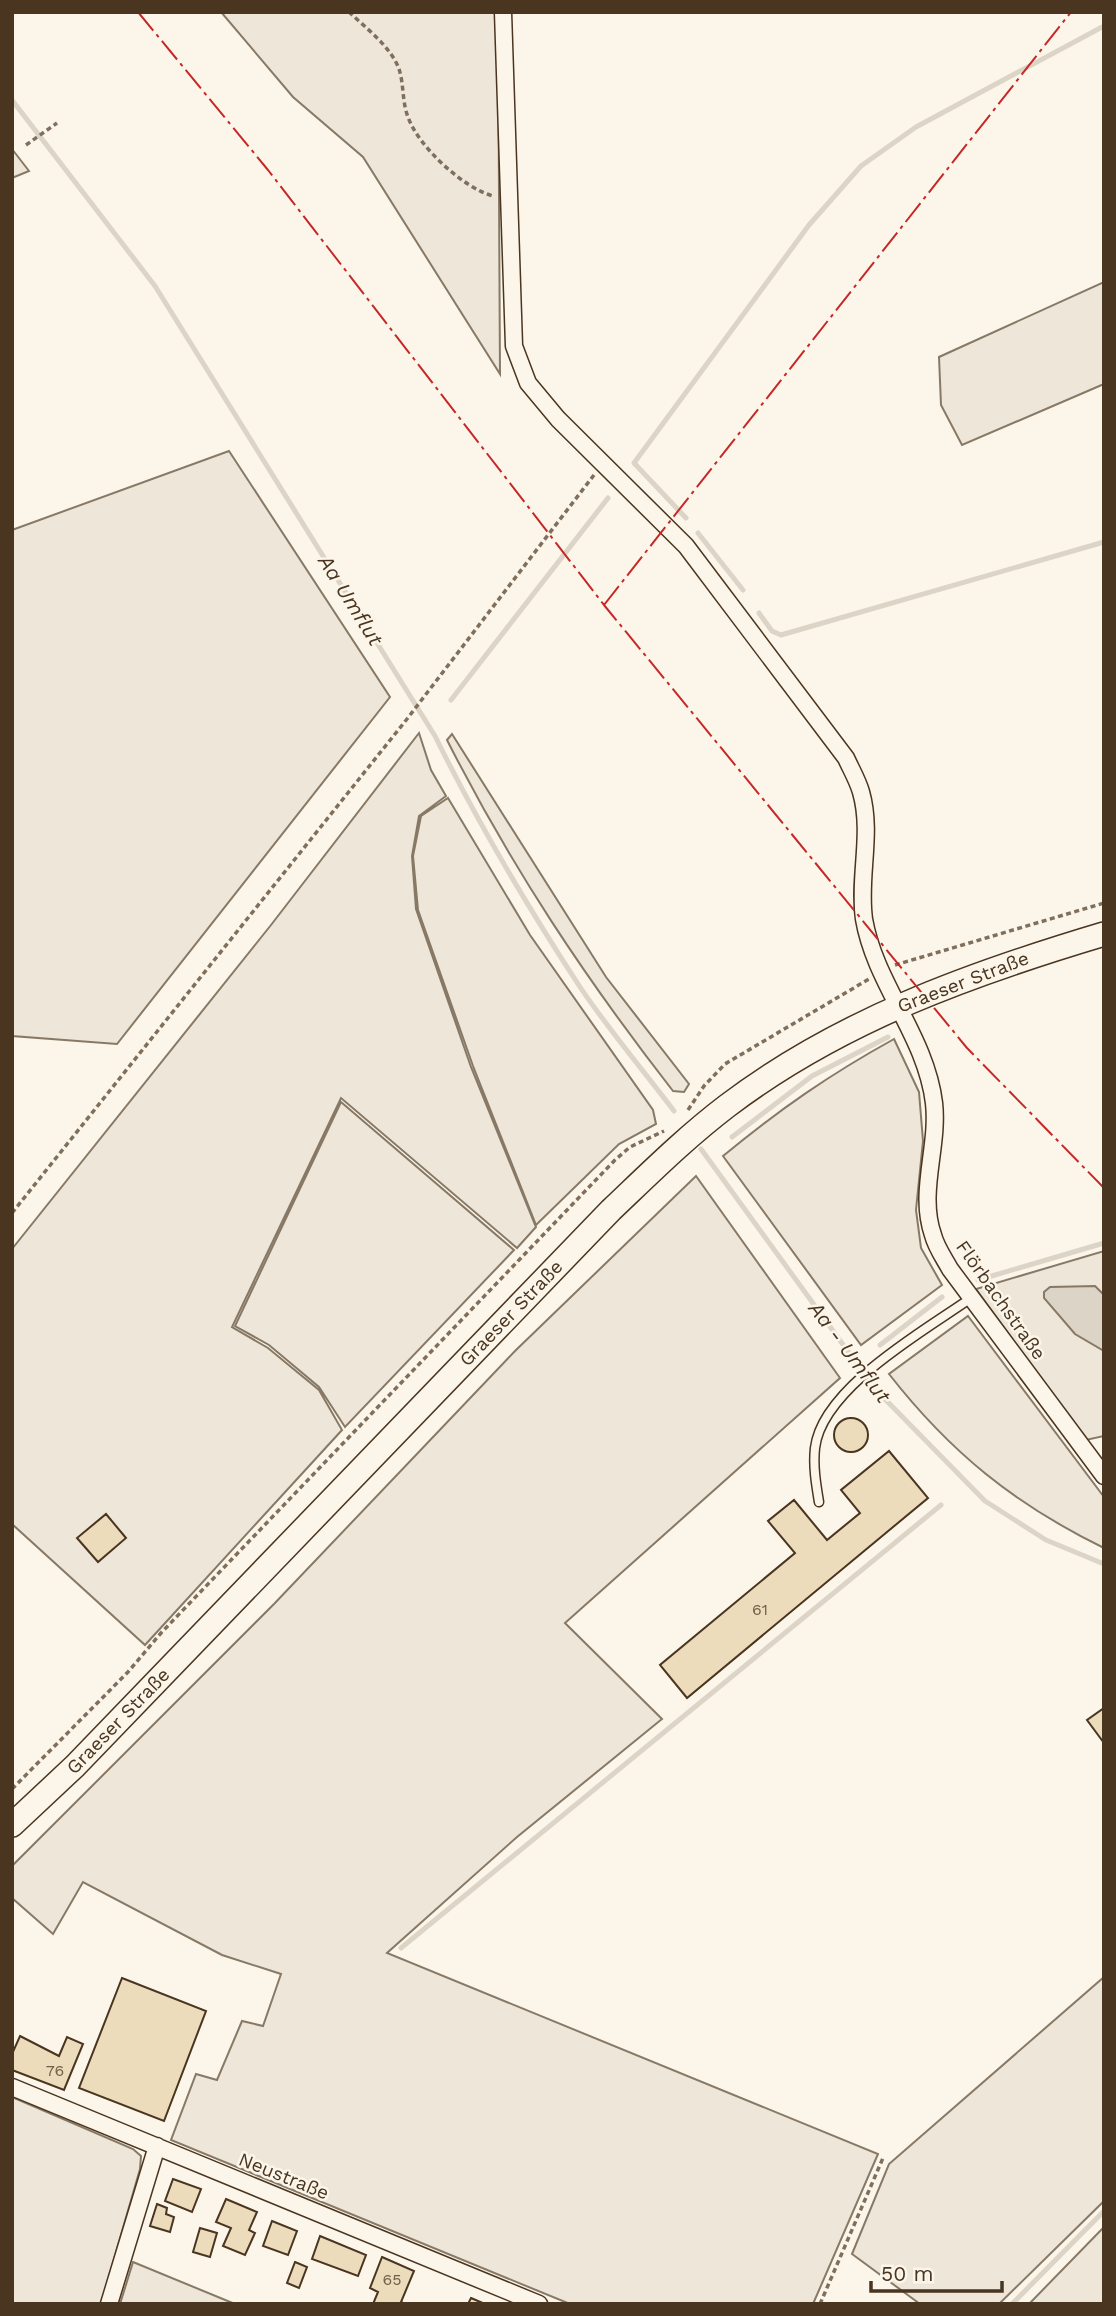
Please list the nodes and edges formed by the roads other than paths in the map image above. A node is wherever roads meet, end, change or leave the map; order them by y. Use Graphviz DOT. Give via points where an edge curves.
graph roads {
  1 [pos="503,12"];
  2 [pos="1104,934"];
  3 [pos="900,1005"];
  4 [pos="971,1297"];
  5 [pos="1104,1476"];
  6 [pos="818,1502"];
  7 [pos="12,1825"];
  8 [pos="12,2087"];
  9 [pos="157,2146"];
  10 [pos="109,2304"];
  11 [pos="539,2304"];
  1 -- 3 [label="street, Flörbachstraße" via="514,346 528,383 686,546 846,758 861,791 866,825 865,921 871,947"];
  2 -- 3 [label="main road, Graeser Straße" via="1017,960"];
  3 -- 4 [label="street, Flörbachstraße" via="934,1103 928,1198 933,1237"];
  3 -- 7 [label="main road, Graeser Straße" via="789,1063 675,1149 550,1272 75,1766"];
  4 -- 5 [label="street, Flörbachstraße"];
  4 -- 6 [label="lane" via="837,1399 823,1421 815,1447"];
  8 -- 9 [label="street, Neustraße"];
  9 -- 10 [label="street"];
  9 -- 11 [label="street, Neustraße"];
}
